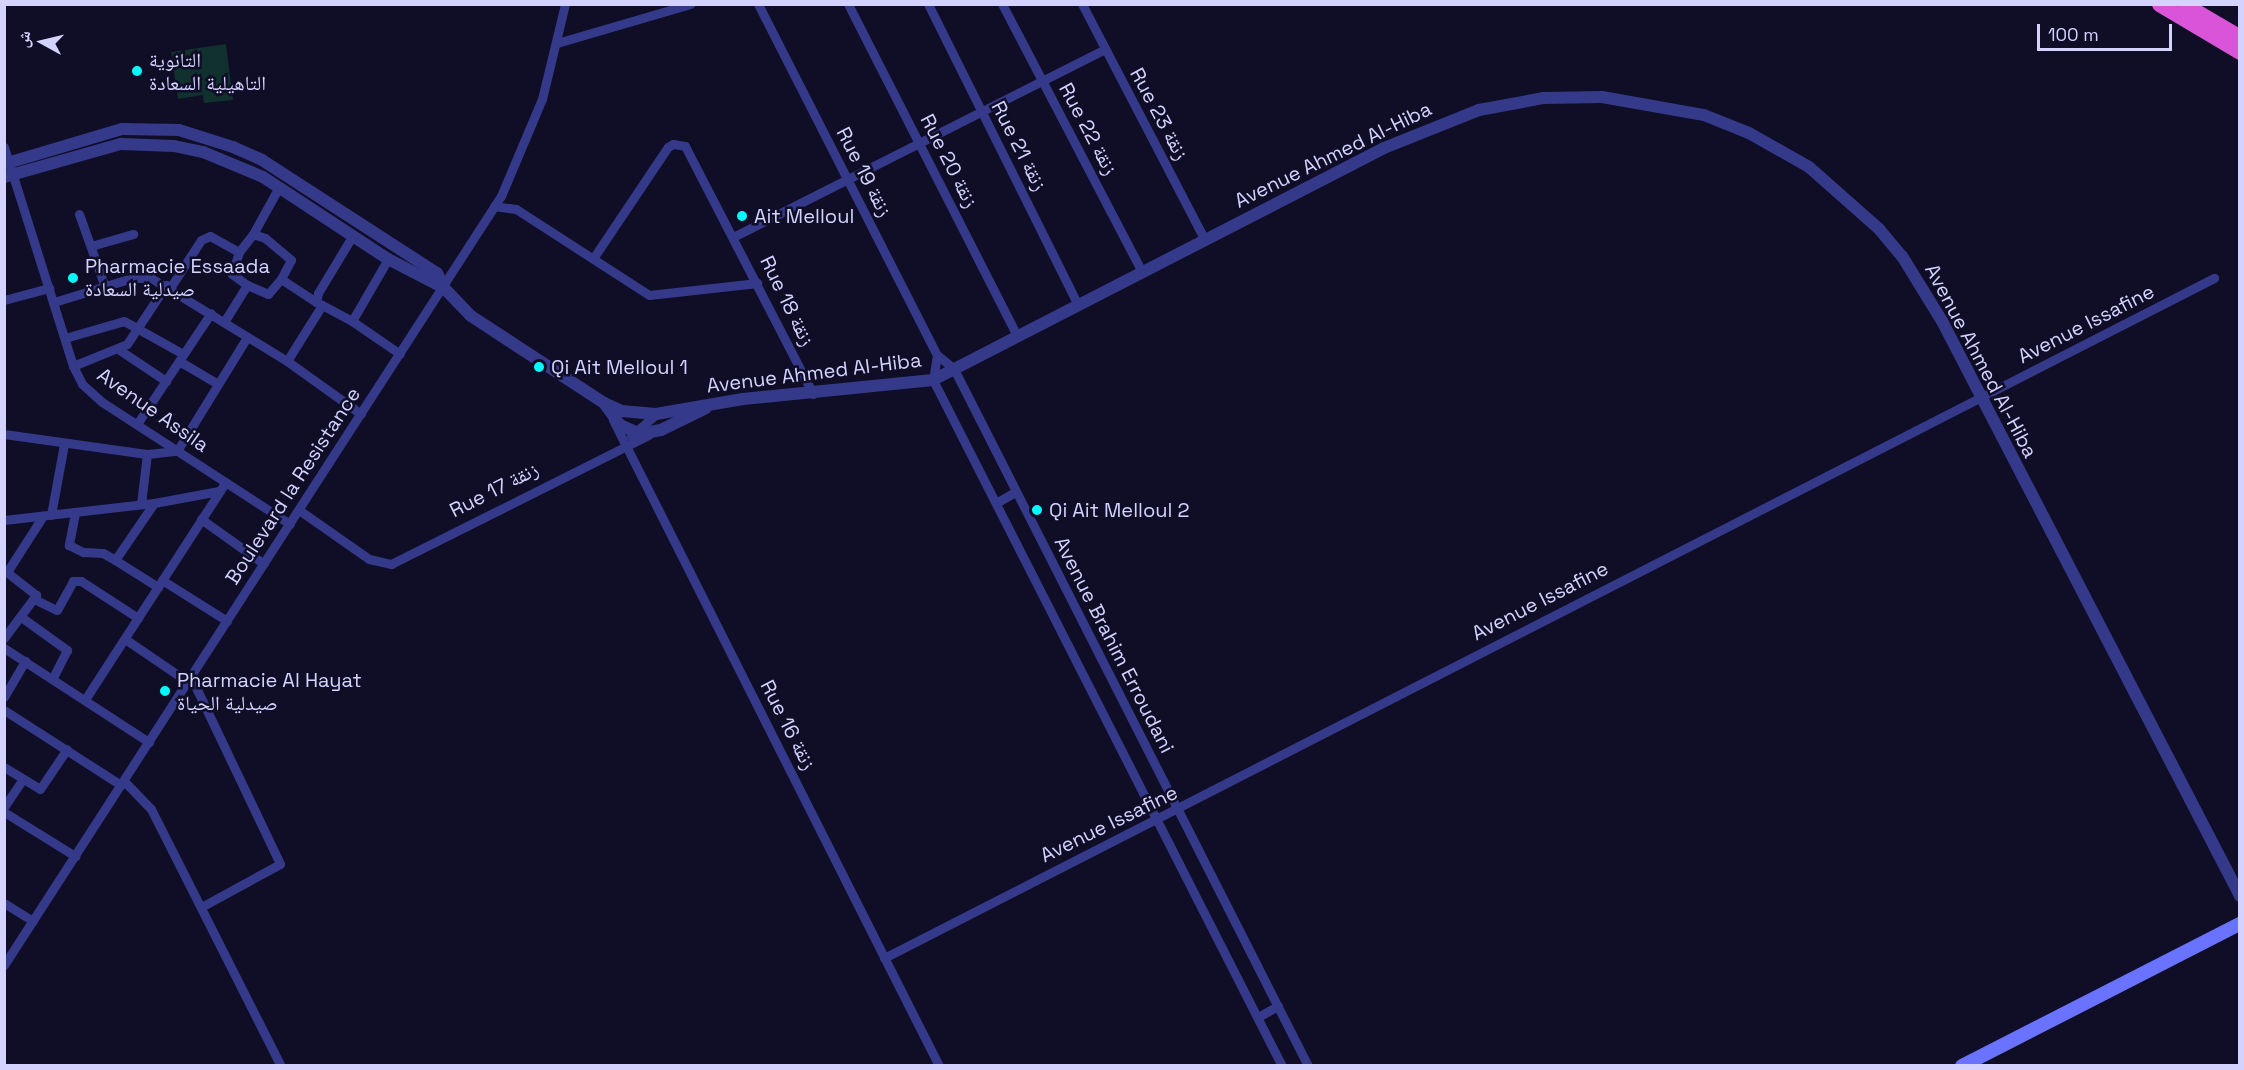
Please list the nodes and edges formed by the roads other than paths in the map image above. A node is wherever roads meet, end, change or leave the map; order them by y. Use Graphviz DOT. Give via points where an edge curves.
graph roads {
  1 [pos="565,4"];
  2 [pos="690,4"];
  3 [pos="758,4"];
  4 [pos="848,4"];
  5 [pos="928,4"];
  6 [pos="1002,4"];
  7 [pos="1082,4"];
  8 [pos="2159,4"];
  9 [pos="2184,4"];
  10 [pos="2240,37"];
  11 [pos="557,42"];
  12 [pos="1104,50"];
  13 [pos="2240,52"];
  14 [pos="1042,81"];
  15 [pos="982,112"];
  16 [pos="91,135"];
  17 [pos="920,143"];
  18 [pos="4,147"];
  19 [pos="94,150"];
  20 [pos="8,170"];
  21 [pos="848,180"];
  22 [pos="279,187"];
  23 [pos="504,192"];
  24 [pos="494,206"];
  25 [pos="516,210"];
  26 [pos="79,214"];
  27 [pos="133,234"];
  28 [pos="254,234"];
  29 [pos="352,235"];
  30 [pos="735,236"];
  31 [pos="1205,240"];
  32 [pos="91,246"];
  33 [pos="239,252"];
  34 [pos="594,257"];
  35 [pos="388,259"];
  36 [pos="1142,270"];
  37 [pos="2214,278"];
  38 [pos="281,279"];
  39 [pos="757,283"];
  40 [pos="247,285"];
  41 [pos="105,287"];
  42 [pos="168,287"];
  43 [pos="49,288"];
  44 [pos="444,288"];
  45 [pos="4,300"];
  46 [pos="54,302"];
  47 [pos="1077,303"];
  48 [pos="319,304"];
  49 [pos="211,313"];
  50 [pos="224,321"];
  51 [pos="352,321"];
  52 [pos="139,327"];
  53 [pos="1016,334"];
  54 [pos="64,338"];
  55 [pos="247,338"];
  56 [pos="118,349"];
  57 [pos="400,354"];
  58 [pos="937,355"];
  59 [pos="181,358"];
  60 [pos="287,361"];
  61 [pos="73,366"];
  62 [pos="954,369"];
  63 [pos="933,380"];
  64 [pos="166,381"];
  65 [pos="218,384"];
  66 [pos="813,394"];
  67 [pos="1980,398"];
  68 [pos="604,403"];
  69 [pos="712,405"];
  70 [pos="362,414"];
  71 [pos="656,414"];
  72 [pos="613,419"];
  73 [pos="136,424"];
  74 [pos="661,430"];
  75 [pos="634,433"];
  76 [pos="4,435"];
  77 [pos="64,444"];
  78 [pos="624,445"];
  79 [pos="177,451"];
  80 [pos="147,454"];
  81 [pos="226,482"];
  82 [pos="219,490"];
  83 [pos="1015,492"];
  84 [pos="154,503"];
  85 [pos="996,503"];
  86 [pos="141,504"];
  87 [pos="299,510"];
  88 [pos="75,513"];
  89 [pos="47,515"];
  90 [pos="201,519"];
  91 [pos="4,520"];
  92 [pos="290,524"];
  93 [pos="115,560"];
  94 [pos="264,564"];
  95 [pos="160,584"];
  96 [pos="34,599"];
  97 [pos="21,617"];
  98 [pos="138,618"];
  99 [pos="227,621"];
  100 [pos="4,638"];
  101 [pos="125,639"];
  102 [pos="4,648"];
  103 [pos="25,661"];
  104 [pos="53,678"];
  105 [pos="189,679"];
  106 [pos="5,697"];
  107 [pos="86,698"];
  108 [pos="4,710"];
  109 [pos="149,742"];
  110 [pos="67,749"];
  111 [pos="4,767"];
  112 [pos="23,779"];
  113 [pos="123,783"];
  114 [pos="4,807"];
  115 [pos="1178,811"];
  116 [pos="4,812"];
  117 [pos="1157,820"];
  118 [pos="75,856"];
  119 [pos="2240,896"];
  120 [pos="4,903"];
  121 [pos="201,907"];
  122 [pos="33,921"];
  123 [pos="2240,924"];
  124 [pos="884,958"];
  125 [pos="4,965"];
  126 [pos="1278,1006"];
  127 [pos="1257,1017"];
  128 [pos="281,1065"];
  129 [pos="939,1065"];
  130 [pos="1282,1065"];
  131 [pos="1308,1065"];
  132 [pos="1962,1065"];
  1 -- 11 [label="street, Boulevard la Resistance"];
  2 -- 11 [label="street"];
  3 -- 21 [label="street, Rue 19 زنقة"];
  4 -- 17 [label="street, Rue 20 زنقة"];
  5 -- 15 [label="street, Rue 21 زنقة"];
  6 -- 14 [label="street, Rue 22 زنقة"];
  7 -- 12 [label="street, Rue 23 زنقة"];
  8 -- 13 [label="highway"];
  9 -- 10 [label="highway"];
  11 -- 23 [label="street, Boulevard la Resistance" via="525,146"];
  12 -- 14 [label="street"];
  12 -- 31 [label="street, Rue 23 زنقة"];
  14 -- 15 [label="street"];
  14 -- 36 [label="street, Rue 22 زنقة"];
  15 -- 17 [label="street"];
  15 -- 47 [label="street, Rue 21 زنقة"];
  16 -- 19 [label="street"];
  16 -- 20 [label="street"];
  16 -- 44 [label="street" via="122,129 179,130 262,159 437,273"];
  17 -- 21 [label="street"];
  17 -- 53 [label="street, Rue 20 زنقة"];
  18 -- 20 [label="street, Avenue Assila"];
  19 -- 20 [label="street"];
  19 -- 22 [label="street" via="121,144 174,146 233,163"];
  20 -- 43 [label="street, Avenue Assila"];
  21 -- 30 [label="street"];
  21 -- 58 [label="street, Rue 19 زنقة"];
  22 -- 28 [label="street"];
  22 -- 29 [label="street"];
  23 -- 24 [label="street, Boulevard la Resistance"];
  23 -- 25 [label="street"];
  24 -- 25 [label="street"];
  24 -- 44 [label="street, Boulevard la Resistance"];
  25 -- 34 [label="street"];
  26 -- 32 [label="street"];
  27 -- 32 [label="street"];
  28 -- 33 [label="street"];
  28 -- 38 [label="street" via="290,258"];
  29 -- 35 [label="street"];
  29 -- 48 [label="street"];
  30 -- 34 [label="street, Rue 18 زنقة" via="691,152 681,144 668,147"];
  30 -- 39 [label="street, Rue 18 زنقة"];
  31 -- 36 [label="street, Avenue Ahmed Al-Hiba"];
  31 -- 67 [label="street, Avenue Ahmed Al-Hiba" via="1384,148 1479,110 1518,101 1576,96 1651,103 1704,115 1749,133 1834,186 1902,256 1942,321"];
  32 -- 41 [label="street"];
  33 -- 40 [label="street" via="232,274"];
  33 -- 42 [label="street" via="219,238 206,237"];
  34 -- 39 [label="street" via="640,290 658,297"];
  35 -- 44 [label="street"];
  35 -- 51 [label="street"];
  36 -- 47 [label="street, Avenue Ahmed Al-Hiba"];
  37 -- 67 [label="street, Avenue Issafine"];
  38 -- 40 [label="street" via="268,294"];
  38 -- 48 [label="street"];
  39 -- 66 [label="street, Rue 18 زنقة"];
  40 -- 50 [label="street"];
  41 -- 42 [label="street" via="139,276"];
  41 -- 46 [label="street"];
  42 -- 49 [label="street"];
  42 -- 52 [label="street"];
  43 -- 45 [label="street"];
  43 -- 46 [label="street, Avenue Assila"];
  44 -- 57 [label="street, Boulevard la Resistance"];
  44 -- 68 [label="street, Avenue Ahmed Al-Hiba" via="471,316"];
  46 -- 54 [label="street, Avenue Assila"];
  47 -- 53 [label="street, Avenue Ahmed Al-Hiba"];
  48 -- 51 [label="street"];
  48 -- 60 [label="street"];
  49 -- 50 [label="street"];
  49 -- 59 [label="street"];
  50 -- 55 [label="street"];
  51 -- 57 [label="street"];
  52 -- 54 [label="street" via="117,321"];
  52 -- 56 [label="street" via="127,344"];
  52 -- 59 [label="street"];
  53 -- 62 [label="street, Avenue Ahmed Al-Hiba"];
  54 -- 61 [label="street, Avenue Assila"];
  55 -- 60 [label="street"];
  55 -- 65 [label="street"];
  56 -- 61 [label="street"];
  56 -- 64 [label="street"];
  57 -- 70 [label="street, Boulevard la Resistance"];
  58 -- 62 [label="street, Rue 19 زنقة"];
  58 -- 63 [label="street"];
  59 -- 64 [label="street"];
  59 -- 65 [label="street"];
  60 -- 70 [label="street"];
  61 -- 73 [label="street, Avenue Assila" via="89,391"];
  62 -- 63 [label="street, Avenue Ahmed Al-Hiba"];
  62 -- 83 [label="street, Avenue Brahim Erroudani"];
  63 -- 66 [label="street, Avenue Ahmed Al-Hiba"];
  63 -- 85 [label="street, Avenue Brahim Erroudani"];
  64 -- 73 [label="street"];
  65 -- 79 [label="street"];
  66 -- 69 [label="street, Avenue Ahmed Al-Hiba"];
  67 -- 115 [label="street, Avenue Issafine" via="1708,534"];
  67 -- 119 [label="street, Avenue Ahmed Al-Hiba"];
  68 -- 71 [label="street, Avenue Ahmed Al-Hiba" via="622,411"];
  68 -- 72 [label="street, Rue 16 زنقة"];
  69 -- 71 [label="street, Avenue Ahmed Al-Hiba"];
  69 -- 74 [label="street, Rue 17 زنقة"];
  70 -- 87 [label="street, Boulevard la Resistance"];
  71 -- 75 [label="street"];
  72 -- 75 [label="street"];
  72 -- 78 [label="street, Rue 16 زنقة"];
  73 -- 79 [label="street, Avenue Assila"];
  74 -- 75 [label="street"];
  74 -- 78 [label="street, Rue 17 زنقة"];
  75 -- 78 [label="street"];
  76 -- 77 [label="street"];
  77 -- 80 [label="street"];
  77 -- 89 [label="street"];
  78 -- 87 [label="street, Rue 17 زنقة" via="391,564 369,559"];
  78 -- 124 [label="street, Rue 16 زنقة"];
  79 -- 80 [label="street"];
  79 -- 81 [label="street, Avenue Assila"];
  80 -- 86 [label="street"];
  81 -- 82 [label="street"];
  81 -- 92 [label="street, Avenue Assila"];
  82 -- 84 [label="street"];
  82 -- 90 [label="street"];
  83 -- 85 [label="street"];
  83 -- 115 [label="street, Avenue Brahim Erroudani"];
  84 -- 86 [label="street"];
  84 -- 93 [label="street"];
  85 -- 117 [label="street, Avenue Brahim Erroudani"];
  86 -- 88 [label="street"];
  87 -- 92 [label="street, Boulevard la Resistance"];
  88 -- 89 [label="street"];
  88 -- 93 [label="street" via="69,534 72,548 100,552"];
  89 -- 91 [label="street"];
  89 -- 96 [label="street" via="7,572 35,591"];
  90 -- 94 [label="street"];
  90 -- 95 [label="street"];
  92 -- 94 [label="street, Boulevard la Resistance"];
  93 -- 95 [label="street"];
  94 -- 99 [label="street, Boulevard la Resistance"];
  95 -- 98 [label="street"];
  95 -- 99 [label="street"];
  96 -- 97 [label="street"];
  96 -- 98 [label="street" via="57,610 74,581 81,581"];
  97 -- 100 [label="street"];
  97 -- 104 [label="street" via="67,650"];
  98 -- 101 [label="street"];
  99 -- 105 [label="street, Boulevard la Resistance"];
  101 -- 105 [label="street"];
  101 -- 107 [label="street"];
  102 -- 103 [label="street"];
  103 -- 104 [label="street"];
  103 -- 106 [label="street"];
  104 -- 107 [label="street"];
  105 -- 109 [label="street, Boulevard la Resistance"];
  105 -- 121 [label="street" via="280,864"];
  107 -- 109 [label="street"];
  108 -- 110 [label="street"];
  109 -- 113 [label="street, Boulevard la Resistance"];
  110 -- 112 [label="street" via="40,789"];
  110 -- 113 [label="street"];
  111 -- 112 [label="street"];
  112 -- 114 [label="street"];
  113 -- 118 [label="street, Boulevard la Resistance"];
  113 -- 121 [label="street" via="147,802"];
  115 -- 117 [label="street, Avenue Issafine"];
  115 -- 126 [label="street, Avenue Brahim Erroudani"];
  116 -- 118 [label="street"];
  117 -- 124 [label="street, Avenue Issafine"];
  117 -- 127 [label="street, Avenue Brahim Erroudani"];
  118 -- 122 [label="street, Boulevard la Resistance"];
  120 -- 122 [label="street"];
  121 -- 128 [label="street"];
  122 -- 125 [label="street, Boulevard la Resistance"];
  123 -- 132 [label="main road"];
  124 -- 129 [label="street, Rue 16 زنقة"];
  126 -- 127 [label="street"];
  126 -- 131 [label="street, Avenue Brahim Erroudani"];
  127 -- 130 [label="street, Avenue Brahim Erroudani"];
}
